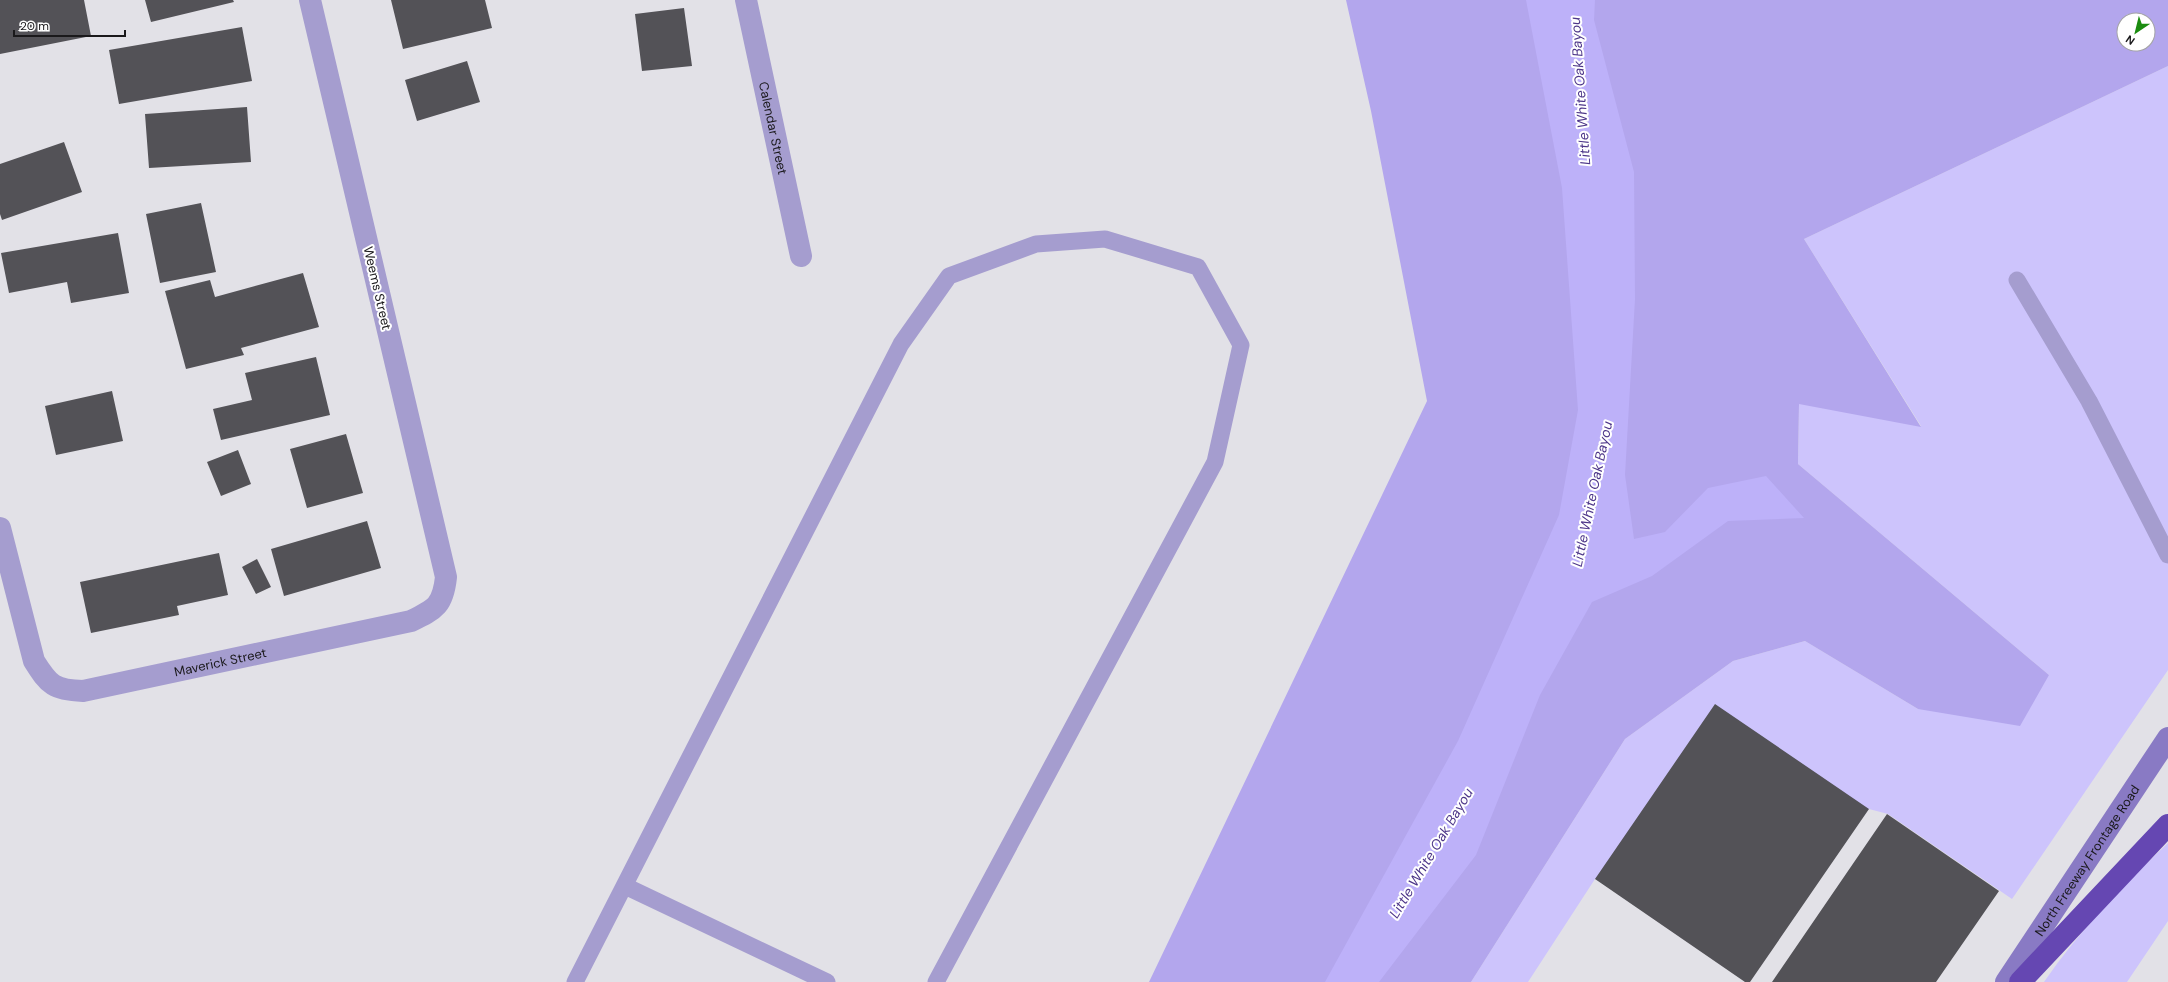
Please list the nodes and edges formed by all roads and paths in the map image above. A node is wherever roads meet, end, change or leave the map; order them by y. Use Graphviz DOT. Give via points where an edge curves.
graph roads {
  1 [pos="310,0"];
  2 [pos="746,0"];
  3 [pos="801,256"];
  4 [pos="2017,280"];
  5 [pos="0,528"];
  6 [pos="2168,555"];
  7 [pos="446,577"];
  8 [pos="2168,738"];
  9 [pos="2168,825"];
  10 [pos="625,886"];
  11 [pos="575,982"];
  12 [pos="827,982"];
  13 [pos="936,982"];
  14 [pos="2006,982"];
  15 [pos="2020,982"];
  1 -- 7 [label="street, Weems Street"];
  2 -- 3 [label="street, Calendar Street"];
  4 -- 6 [label="lane" via="2089,401"];
  5 -- 7 [label="street, Maverick Street" via="34,661 44,678 62,690 83,691 411,621 438,607 444,595"];
  8 -- 14 [label="main road, North Freeway Frontage Road"];
  9 -- 15 [label="highway"];
  10 -- 11 [label="lane"];
  10 -- 12 [label="lane"];
  10 -- 13 [label="lane" via="901,344 949,276 1036,244 1104,239 1198,268 1241,345 1215,462"];
}
